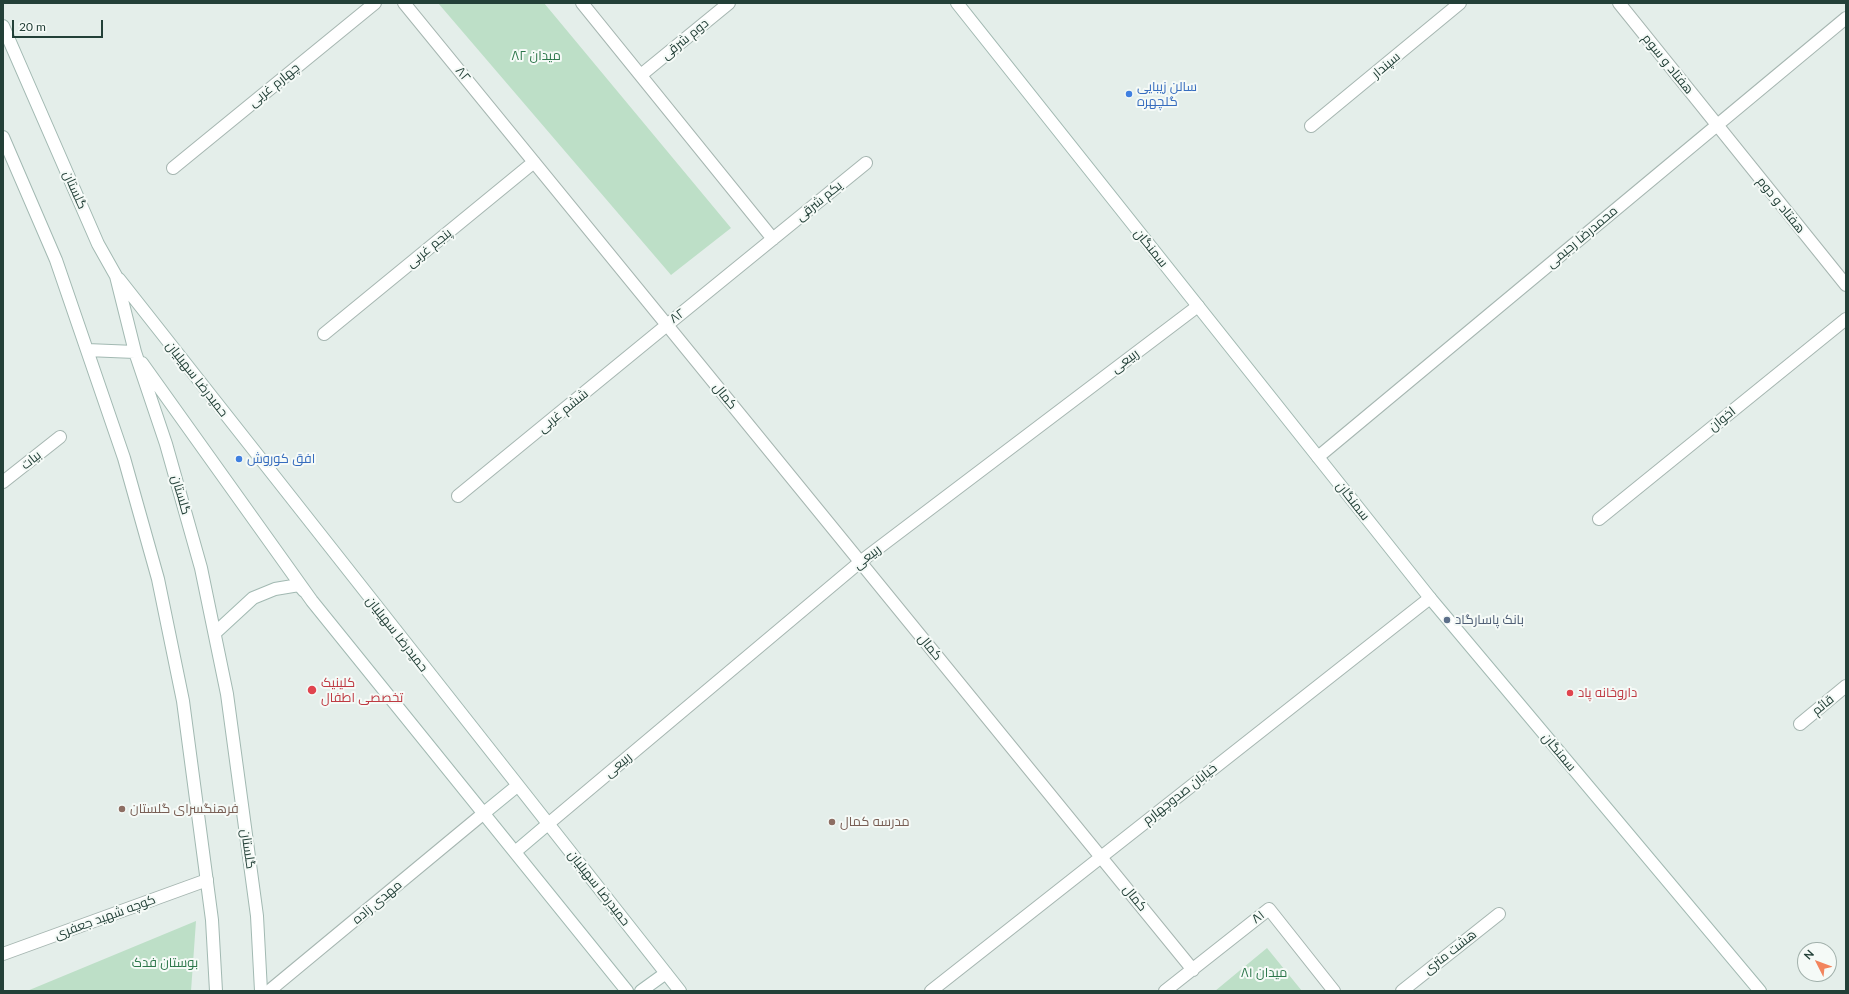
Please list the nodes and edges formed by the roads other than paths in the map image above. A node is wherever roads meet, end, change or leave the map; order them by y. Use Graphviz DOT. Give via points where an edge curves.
graph roads {
  1 [pos="375,3"];
  2 [pos="404,3"];
  3 [pos="582,3"];
  4 [pos="729,3"];
  5 [pos="957,3"];
  6 [pos="1460,3"];
  7 [pos="1618,3"];
  8 [pos="1846,18"];
  9 [pos="3,26"];
  10 [pos="641,75"];
  11 [pos="1717,125"];
  12 [pos="1311,126"];
  13 [pos="3,137"];
  14 [pos="534,162"];
  15 [pos="866,163"];
  16 [pos="173,168"];
  17 [pos="773,238"];
  18 [pos="116,276"];
  19 [pos="1846,285"];
  20 [pos="1198,306"];
  21 [pos="1846,319"];
  22 [pos="667,325"];
  23 [pos="324,334"];
  24 [pos="87,350"];
  25 [pos="135,352"];
  26 [pos="60,437"];
  27 [pos="1318,457"];
  28 [pos="3,482"];
  29 [pos="458,496"];
  30 [pos="1599,520"];
  31 [pos="860,562"];
  32 [pos="1430,598"];
  33 [pos="312,601"];
  34 [pos="215,633"];
  35 [pos="1846,686"];
  36 [pos="1800,724"];
  37 [pos="517,786"];
  38 [pos="484,813"];
  39 [pos="548,824"];
  40 [pos="515,852"];
  41 [pos="1101,857"];
  42 [pos="207,880"];
  43 [pos="1499,914"];
  44 [pos="3,954"];
  45 [pos="1193,970"];
  46 [pos="666,973"];
  47 [pos="216,991"];
  48 [pos="260,991"];
  49 [pos="269,991"];
  50 [pos="627,991"];
  51 [pos="641,991"];
  52 [pos="680,991"];
  53 [pos="931,991"];
  54 [pos="1165,991"];
  55 [pos="1334,991"];
  56 [pos="1402,991"];
  57 [pos="1760,991"];
  1 -- 16 [label="street, چهارم غربی"];
  2 -- 14 [label="street, ۸۲"];
  3 -- 10 [label="street"];
  4 -- 10 [label="street, دوم شرقی"];
  5 -- 20 [label="street, سمنگان"];
  6 -- 12 [label="street, سپندار"];
  7 -- 11 [label="street, هفتاد و سوم"];
  8 -- 11 [label="street, محمدرضا رحیمی"];
  9 -- 18 [label="street, گلستان" via="98,244"];
  10 -- 17 [label="street"];
  11 -- 19 [label="street, هفتاد و دوم"];
  11 -- 27 [label="street, محمدرضا رحیمی"];
  13 -- 24 [label="street" via="56,260"];
  14 -- 22 [label="street, ۸۲"];
  14 -- 23 [label="street, پنجم غربی"];
  15 -- 17 [label="street, یکم شرقی"];
  17 -- 22 [label="street, ۸۲"];
  18 -- 25 [label="street, گلستان"];
  18 -- 37 [label="street, حمیدرضا سهیلیان"];
  20 -- 27 [label="street, سمنگان"];
  20 -- 31 [label="street, ربیعی"];
  21 -- 30 [label="street, اخوان"];
  22 -- 29 [label="street, ششم غربی"];
  22 -- 31 [label="street, کمال"];
  24 -- 25 [label="street"];
  24 -- 42 [label="street" via="124,458 158,579 183,701"];
  25 -- 33 [label="street"];
  25 -- 34 [label="street, گلستان" via="166,444 201,568"];
  26 -- 28 [label="street, بیات"];
  27 -- 32 [label="street, سمنگان"];
  31 -- 39 [label="street, ربیعی"];
  31 -- 41 [label="street, کمال"];
  32 -- 41 [label="street, خیابان صدوچهارم"];
  32 -- 57 [label="street, سمنگان"];
  33 -- 34 [label="street" via="299,585 275,589 253,598"];
  33 -- 38 [label="street"];
  34 -- 48 [label="street, گلستان" via="227,694 257,916"];
  35 -- 36 [label="street, قائم"];
  37 -- 38 [label="street, مهدی زاده"];
  37 -- 39 [label="street, حمیدرضا سهیلیان"];
  38 -- 40 [label="street"];
  38 -- 49 [label="street, مهدی زاده"];
  39 -- 40 [label="street, ربیعی"];
  39 -- 46 [label="street, حمیدرضا سهیلیان"];
  40 -- 50 [label="street"];
  41 -- 45 [label="street, کمال"];
  41 -- 53 [label="street, خیابان صدوچهارم"];
  42 -- 44 [label="street, کوچه شهید جعفری"];
  42 -- 47 [label="street"];
  43 -- 56 [label="street, هشت متری"];
  45 -- 54 [label="street, ۸۱"];
  45 -- 55 [label="street, ۸۱" via="1269,909"];
  46 -- 51 [label="street"];
  46 -- 52 [label="street, حمیدرضا سهیلیان"];
}
